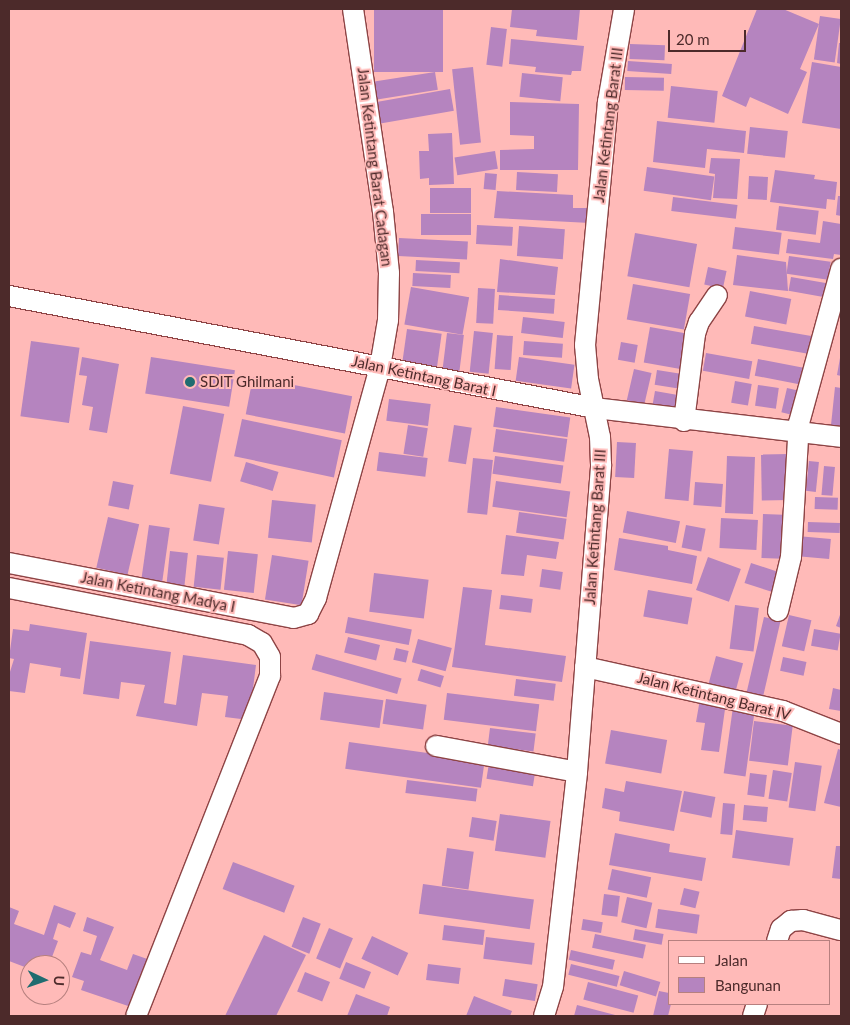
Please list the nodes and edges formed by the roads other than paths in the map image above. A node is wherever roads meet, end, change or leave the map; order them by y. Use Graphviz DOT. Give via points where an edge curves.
graph roads {
  1 [pos="353,9"];
  2 [pos="624,9"];
  3 [pos="841,268"];
  4 [pos="717,295"];
  5 [pos="9,296"];
  6 [pos="380,366"];
  7 [pos="595,408"];
  8 [pos="684,421"];
  9 [pos="797,432"];
  10 [pos="841,437"];
  11 [pos="9,563"];
  12 [pos="9,588"];
  13 [pos="778,611"];
  14 [pos="308,614"];
  15 [pos="585,667"];
  16 [pos="841,734"];
  17 [pos="436,746"];
  18 [pos="577,772"];
  19 [pos="841,930"];
  20 [pos="777,940"];
  21 [pos="136,1016"];
  22 [pos="544,1016"];
  1 -- 6 [label="street, Jalan Ketintang Barat Cadagan" via="384,212 389,273 388,320"];
  2 -- 7 [label="street, Jalan Ketintang Barat III" via="608,102 585,345"];
  3 -- 9 [label="street"];
  4 -- 8 [label="street" via="695,334"];
  5 -- 6 [label="street, Jalan Ketintang Barat I"];
  6 -- 7 [label="street, Jalan Ketintang Barat I" via="461,385"];
  6 -- 14 [label="street, Jalan Ketintang Barat Cadagan" via="316,598"];
  7 -- 8 [label="street, Jalan Ketintang Barat I"];
  7 -- 15 [label="street, Jalan Ketintang Barat III" via="602,465"];
  8 -- 9 [label="street, Jalan Ketintang Barat I"];
  9 -- 10 [label="street, Jalan Ketintang Barat I"];
  9 -- 13 [label="street" via="791,557"];
  11 -- 14 [label="street, Jalan Ketintang Madya I" via="294,618"];
  12 -- 21 [label="street, Jalan Ketintang Madya I" via="248,635 262,643 270,657 270,676"];
  15 -- 16 [label="street, Jalan Ketintang Barat IV" via="783,710"];
  15 -- 18 [label="street, Jalan Ketintang Barat III"];
  17 -- 18 [label="street"];
  18 -- 22 [label="street, Jalan Ketintang Barat III" via="554,978"];
  19 -- 20 [label="street" via="803,920 791,921 781,929"];
}
